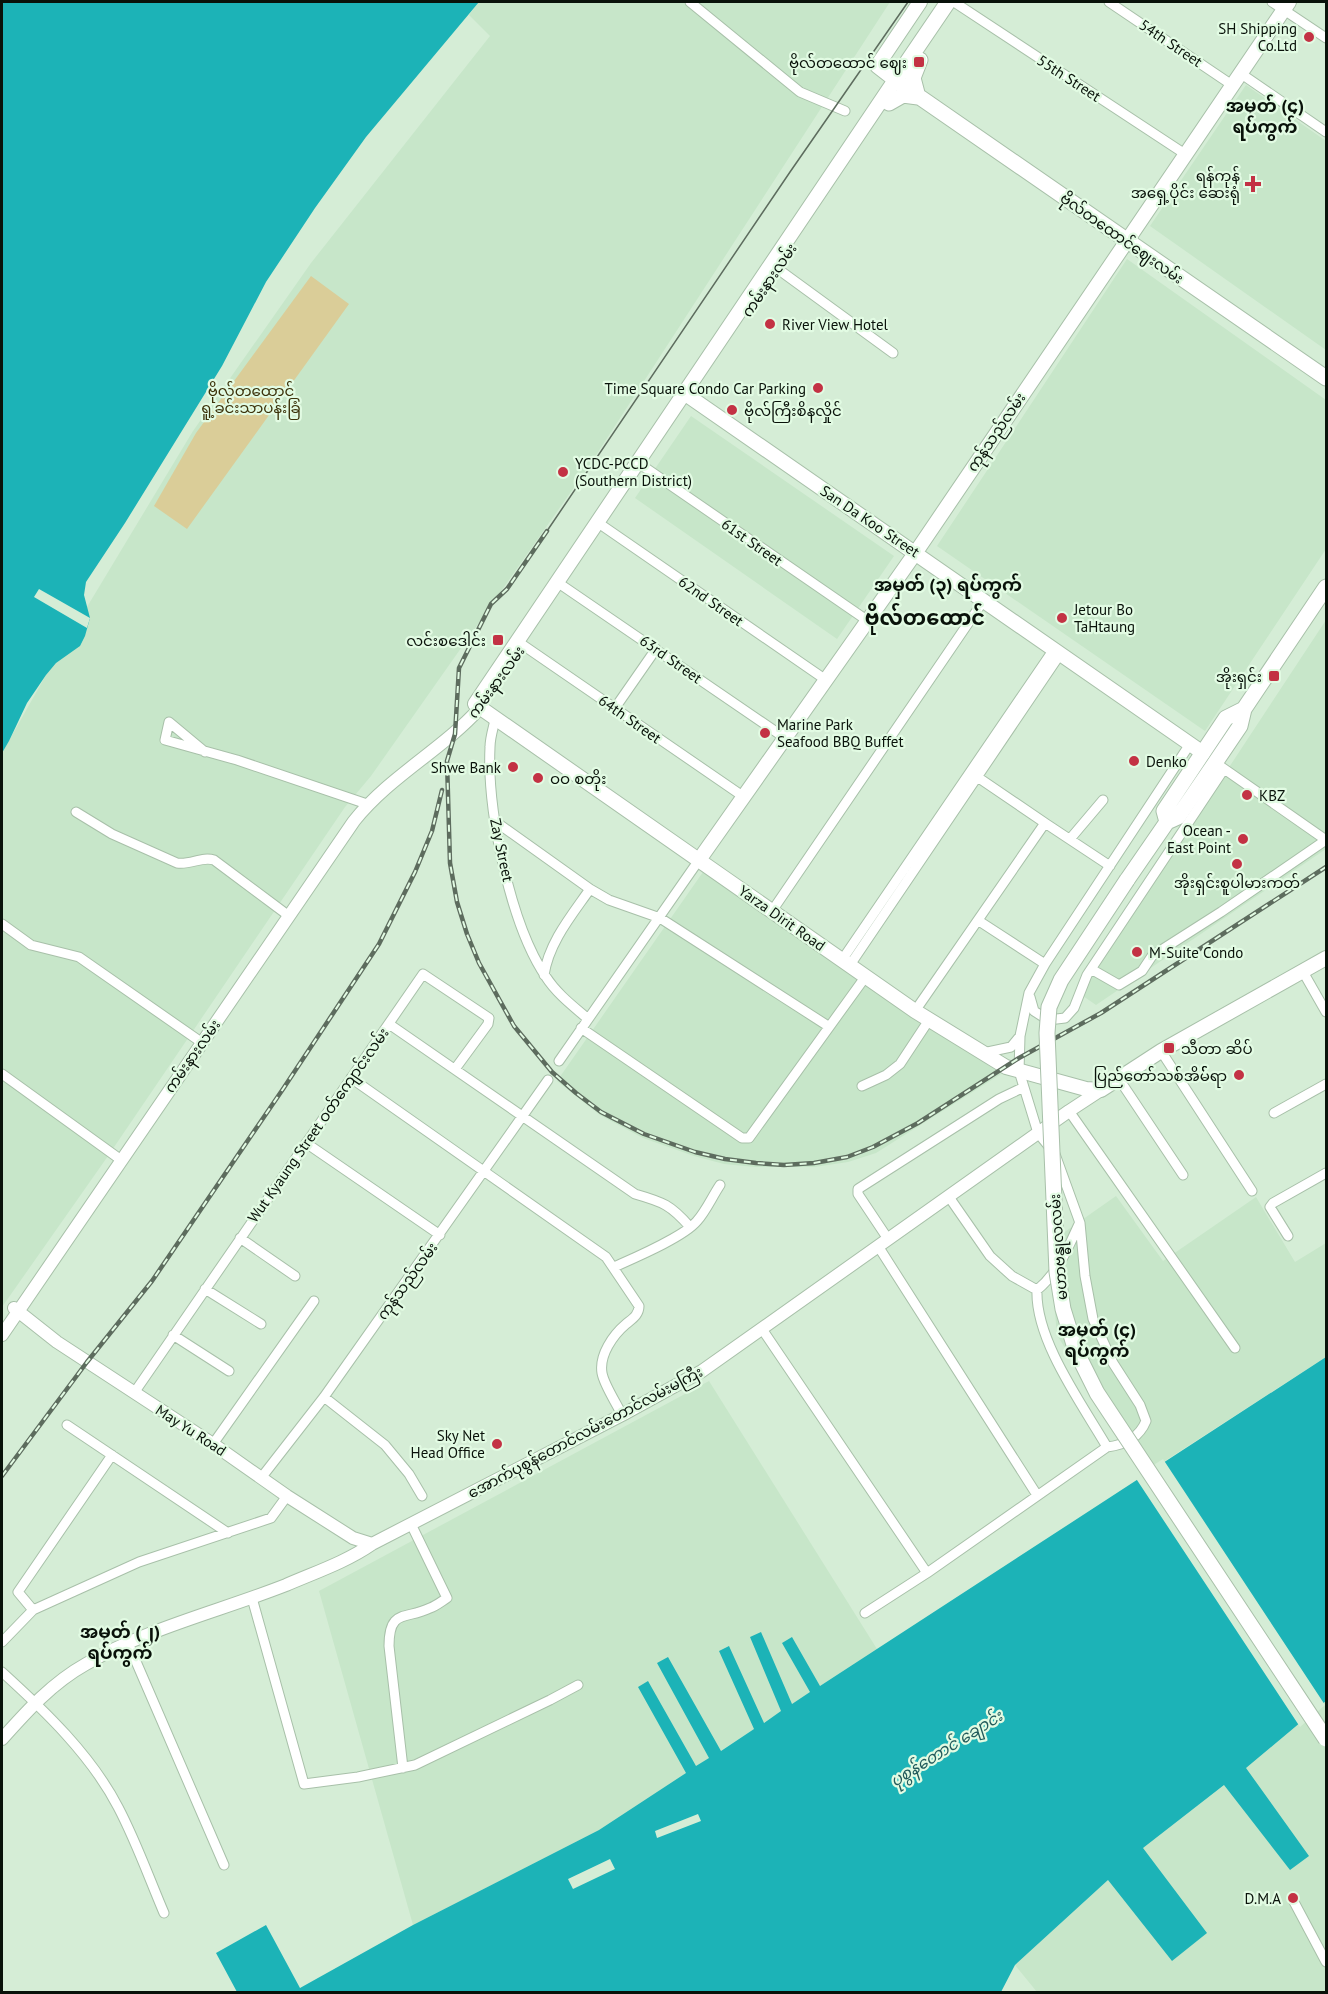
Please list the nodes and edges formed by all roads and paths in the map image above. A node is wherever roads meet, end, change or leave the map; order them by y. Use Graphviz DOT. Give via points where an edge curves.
graph roads {
  1 [pos="690,2"];
  2 [pos="920,2"];
  3 [pos="955,2"];
  4 [pos="1109,2"];
  5 [pos="1282,4"];
  6 [pos="1326,38"];
  7 [pos="920,60"];
  8 [pos="1236,79"];
  9 [pos="899,82"];
  10 [pos="918,97"];
  11 [pos="889,103"];
  12 [pos="846,111"];
  13 [pos="1326,132"];
  14 [pos="1185,154"];
  15 [pos="1125,241"];
  16 [pos="774,266"];
  17 [pos="893,353"];
  18 [pos="1326,378"];
  19 [pos="687,395"];
  20 [pos="640,464"];
  21 [pos="600,524"];
  22 [pos="916,552"];
  23 [pos="560,584"];
  24 [pos="1326,587"];
  25 [pos="984,600"];
  26 [pos="868,621"];
  27 [pos="520,643"];
  28 [pos="656,649"];
  29 [pos="1057,651"];
  30 [pos="826,680"];
  31 [pos="477,706"];
  32 [pos="615,708"];
  33 [pos="1244,709"];
  34 [pos="495,720"];
  35 [pos="785,738"];
  36 [pos="1197,748"];
  37 [pos="205,752"];
  38 [pos="1220,766"];
  39 [pos="974,774"];
  40 [pos="744,797"];
  41 [pos="1103,800"];
  42 [pos="365,803"];
  43 [pos="76,812"];
  44 [pos="496,822"];
  45 [pos="1167,822"];
  46 [pos="1045,824"];
  47 [pos="1070,839"];
  48 [pos="1326,840"];
  49 [pos="699,861"];
  50 [pos="1110,866"];
  51 [pos="590,889"];
  52 [pos="772,911"];
  53 [pos="288,915"];
  54 [pos="660,918"];
  55 [pos="979,921"];
  56 [pos="2,924"];
  57 [pos="1326,958"];
  58 [pos="846,963"];
  59 [pos="1045,964"];
  60 [pos="1091,969"];
  61 [pos="1302,970"];
  62 [pos="544,975"];
  63 [pos="866,976"];
  64 [pos="1029,993"];
  65 [pos="915,1011"];
  66 [pos="1326,1012"];
  67 [pos="588,1019"];
  68 [pos="929,1020"];
  69 [pos="389,1024"];
  70 [pos="828,1026"];
  71 [pos="581,1028"];
  72 [pos="1020,1036"];
  73 [pos="200,1041"];
  74 [pos="1161,1051"];
  75 [pos="981,1053"];
  76 [pos="559,1061"];
  77 [pos="455,1069"];
  78 [pos="1018,1071"];
  79 [pos="2,1074"];
  80 [pos="351,1078"];
  81 [pos="1119,1079"];
  82 [pos="548,1080"];
  83 [pos="1326,1084"];
  84 [pos="862,1086"];
  85 [pos="1022,1088"];
  86 [pos="1101,1090"];
  87 [pos="1069,1111"];
  88 [pos="1274,1113"];
  89 [pos="523,1116"];
  90 [pos="1038,1133"];
  91 [pos="306,1143"];
  92 [pos="117,1157"];
  93 [pos="484,1171"];
  94 [pos="1326,1173"];
  95 [pos="1183,1175"];
  96 [pos="720,1185"];
  97 [pos="1252,1191"];
  98 [pos="949,1197"];
  99 [pos="1080,1223"];
  100 [pos="690,1227"];
  101 [pos="440,1235"];
  102 [pos="1288,1236"];
  103 [pos="240,1238"];
  104 [pos="883,1242"];
  105 [pos="614,1267"];
  106 [pos="295,1276"];
  107 [pos="205,1289"];
  108 [pos="1037,1290"];
  109 [pos="314,1301"];
  110 [pos="16,1309"];
  111 [pos="261,1324"];
  112 [pos="2,1327"];
  113 [pos="762,1329"];
  114 [pos="2,1335"];
  115 [pos="173,1335"];
  116 [pos="1235,1348"];
  117 [pos="229,1371"];
  118 [pos="134,1394"];
  119 [pos="324,1397"];
  120 [pos="622,1415"];
  121 [pos="67,1425"];
  122 [pos="213,1444"];
  123 [pos="1107,1447"];
  124 [pos="112,1455"];
  125 [pos="261,1478"];
  126 [pos="1037,1495"];
  127 [pos="287,1496"];
  128 [pos="422,1496"];
  129 [pos="411,1524"];
  130 [pos="228,1533"];
  131 [pos="372,1544"];
  132 [pos="927,1573"];
  133 [pos="252,1598"];
  134 [pos="33,1610"];
  135 [pos="865,1613"];
  136 [pos="2,1642"];
  137 [pos="128,1643"];
  138 [pos="2,1672"];
  139 [pos="578,1685"];
  140 [pos="35,1701"];
  141 [pos="2,1739"];
  142 [pos="1326,1739"];
  143 [pos="403,1768"];
  144 [pos="224,1865"];
  145 [pos="1293,1900"];
  146 [pos="164,1913"];
  147 [pos="1326,1962"];
  1 -- 12 [label="street" via="794,88"];
  2 -- 9 [label="main road" via="877,66"];
  3 -- 7 [label="main road, ကမ်းနားလမ်း"];
  3 -- 9 [label="main road, ကမ်းနားလမ်း"];
  3 -- 14 [label="street, 55th Street"];
  4 -- 8 [label="street, 54th Street"];
  5 -- 6 [label="street"];
  5 -- 8 [label="main road, ကုန်သည်လမ်း"];
  7 -- 9 [label="main road, ကမ်းနားလမ်း"];
  7 -- 10 [label="main road" via="913,78"];
  8 -- 13 [label="street, 54th Street"];
  8 -- 14 [label="main road, ကုန်သည်လမ်း"];
  9 -- 10 [label="main road, ဗိုလ်တထောင်ဈေးလမ်း"];
  9 -- 11 [label="main road, ကမ်းနားလမ်း"];
  9 -- 16 [label="main road, ကမ်းနားလမ်း"];
  10 -- 11 [label="main road" via="903,95"];
  10 -- 15 [label="main road, ဗိုလ်တထောင်ဈေးလမ်း"];
  11 -- 16 [label="main road, ကမ်းနားလမ်း"];
  14 -- 15 [label="main road, ကုန်သည်လမ်း"];
  15 -- 18 [label="main road, ဗိုလ်တထောင်ဈေးလမ်း"];
  15 -- 22 [label="main road, ကုန်သည်လမ်း"];
  16 -- 17 [label="street"];
  16 -- 19 [label="main road, ကမ်းနားလမ်း"];
  19 -- 20 [label="main road, ကမ်းနားလမ်း"];
  19 -- 22 [label="main road, San Da Koo Street"];
  20 -- 21 [label="main road, ကမ်းနားလမ်း"];
  20 -- 26 [label="street, 61st Street"];
  21 -- 23 [label="main road, ကမ်းနားလမ်း"];
  21 -- 30 [label="street, 62nd Street"];
  22 -- 25 [label="main road, San Da Koo Street"];
  22 -- 26 [label="main road, ကုန်သည်လမ်း"];
  23 -- 27 [label="main road, ကမ်းနားလမ်း"];
  23 -- 28 [label="street, 63rd Street"];
  24 -- 33 [label="main road, မဟာဗန္ဓုလလမ်း"];
  25 -- 29 [label="main road, San Da Koo Street"];
  25 -- 52 [label="street"];
  26 -- 30 [label="main road, ကုန်သည်လမ်း"];
  27 -- 31 [label="main road, ကမ်းနားလမ်း"];
  27 -- 32 [label="street, 64th Street"];
  28 -- 32 [label="street"];
  28 -- 35 [label="street, 63rd Street"];
  29 -- 36 [label="main road, San Da Koo Street"];
  29 -- 39 [label="street"];
  30 -- 35 [label="main road, ကုန်သည်လမ်း"];
  31 -- 34 [label="main road, Yarza Dirit Road"];
  31 -- 42 [label="street, ကမ်းနားလမ်း" via="463,727"];
  32 -- 40 [label="street, 64th Street"];
  33 -- 36 [label="main road, မဟာဗန္ဓုလလမ်း" via="1226,718"];
  33 -- 38 [label="main road, မဟာဗန္ဓုလလမ်း"];
  34 -- 44 [label="street, Zay Street" via="490,745"];
  34 -- 49 [label="main road, Yarza Dirit Road"];
  35 -- 40 [label="main road, ကုန်သည်လမ်း"];
  36 -- 45 [label="main road, မဟာဗန္ဓုလလမ်း" via="1164,811"];
  36 -- 50 [label="street"];
  37 -- 42 [label="street"];
  38 -- 45 [label="main road, မဟာဗန္ဓုလလမ်း" via="1178,817"];
  38 -- 48 [label="street"];
  38 -- 60 [label="street"];
  39 -- 46 [label="street"];
  39 -- 58 [label="street"];
  40 -- 49 [label="main road, ကုန်သည်လမ်း"];
  41 -- 47 [label="street"];
  42 -- 53 [label="street, ကမ်းနားလမ်း"];
  43 -- 53 [label="street" via="112,834 177,863 207,858 214,861"];
  44 -- 51 [label="street"];
  44 -- 62 [label="street, Zay Street" via="517,915"];
  45 -- 142 [label="main road, မဟာဗန္ဓုလလမ်း, bridge" via="1061,980 1049,1007 1046,1055 1063,1309 1076,1351 1097,1393"];
  46 -- 47 [label="street"];
  46 -- 55 [label="street"];
  47 -- 50 [label="street"];
  48 -- 60 [label="street" via="1152,956 1142,970 1119,985"];
  49 -- 52 [label="main road, Yarza Dirit Road"];
  49 -- 54 [label="street"];
  50 -- 59 [label="street"];
  51 -- 54 [label="street"];
  51 -- 62 [label="street" via="556,940"];
  52 -- 58 [label="main road, Yarza Dirit Road"];
  53 -- 73 [label="street, ကမ်းနားလမ်း"];
  54 -- 67 [label="street"];
  54 -- 70 [label="street"];
  55 -- 59 [label="street"];
  55 -- 65 [label="street"];
  56 -- 73 [label="street" via="31,945 79,957"];
  57 -- 61 [label="main road, အောက်ပုစွန်တောင်လမ်းတောင်လမ်းမကြီး"];
  58 -- 63 [label="main road, Yarza Dirit Road"];
  59 -- 64 [label="street"];
  60 -- 64 [label="street" via="1074,1008 1065,1018 1041,1017 1030,1003"];
  61 -- 66 [label="street"];
  61 -- 74 [label="main road, အောက်ပုစွန်တောင်လမ်းတောင်လမ်းမကြီး"];
  62 -- 67 [label="street, Zay Street"];
  63 -- 65 [label="main road, Yarza Dirit Road"];
  63 -- 70 [label="street"];
  64 -- 72 [label="street"];
  65 -- 68 [label="main road, Yarza Dirit Road"];
  67 -- 71 [label="street"];
  68 -- 75 [label="main road, Yarza Dirit Road"];
  68 -- 84 [label="street" via="900,1064"];
  69 -- 77 [label="street"];
  69 -- 77 [label="street, Wut Kyaung Street ဝတ်ကျောင်းလမ်း" via="426,975 489,1018"];
  69 -- 80 [label="street, Wut Kyaung Street ဝတ်ကျောင်းလမ်း"];
  70 -- 71 [label="street" via="749,1138 742,1138"];
  71 -- 76 [label="street"];
  72 -- 75 [label="street" via="1011,1047"];
  72 -- 78 [label="street"];
  73 -- 92 [label="street, ကမ်းနားလမ်း"];
  73 -- 110 [label="street, ကမ်းနားလမ်း"];
  74 -- 81 [label="main road, အောက်ပုစွန်တောင်လမ်းတောင်လမ်းမကြီး"];
  74 -- 97 [label="street"];
  75 -- 78 [label="main road, Yarza Dirit Road"];
  77 -- 89 [label="street"];
  78 -- 85 [label="street"];
  78 -- 86 [label="main road, Yarza Dirit Road"];
  79 -- 92 [label="street"];
  80 -- 91 [label="street, Wut Kyaung Street ဝတ်ကျောင်းလမ်း"];
  80 -- 93 [label="street"];
  81 -- 86 [label="main road, အောက်ပုစွန်တောင်လမ်းတောင်လမ်းမကြီး"];
  81 -- 95 [label="street"];
  82 -- 89 [label="street, ကုန်သည်လမ်း"];
  83 -- 88 [label="street"];
  85 -- 90 [label="street"];
  85 -- 104 [label="street" via="858,1189"];
  86 -- 87 [label="street, အောက်ပုစွန်တောင်လမ်းတောင်လမ်းမကြီး"];
  87 -- 90 [label="street, အောက်ပုစွန်တောင်လမ်းတောင်လမ်းမကြီး"];
  87 -- 116 [label="street"];
  89 -- 93 [label="street, ကုန်သည်လမ်း"];
  89 -- 100 [label="street" via="635,1194 676,1210"];
  90 -- 98 [label="street, အောက်ပုစွန်တောင်လမ်းတောင်လမ်းမကြီး"];
  90 -- 99 [label="street" via="1054,1154"];
  91 -- 101 [label="street"];
  91 -- 103 [label="street, Wut Kyaung Street ဝတ်ကျောင်းလမ်း"];
  92 -- 110 [label="street, ကမ်းနားလမ်း"];
  93 -- 101 [label="street, ကုန်သည်လမ်း"];
  93 -- 105 [label="street" via="606,1257"];
  94 -- 102 [label="street" via="1270,1207"];
  96 -- 100 [label="street"];
  98 -- 104 [label="street, အောက်ပုစွန်တောင်လမ်းတောင်လမ်းမကြီး"];
  98 -- 108 [label="street" via="990,1256 1012,1276"];
  99 -- 108 [label="street" via="1049,1280"];
  99 -- 123 [label="street" via="1093,1319 1146,1421 1142,1432 1134,1438"];
  100 -- 105 [label="street"];
  101 -- 119 [label="street, ကုန်သည်လမ်း"];
  103 -- 106 [label="street"];
  103 -- 107 [label="street, Wut Kyaung Street ဝတ်ကျောင်းလမ်း"];
  104 -- 113 [label="street, အောက်ပုစွန်တောင်လမ်းတောင်လမ်းမကြီး"];
  104 -- 126 [label="street"];
  105 -- 120 [label="street" via="639,1306 637,1314 611,1341 603,1363 602,1373"];
  107 -- 111 [label="street"];
  107 -- 115 [label="street, Wut Kyaung Street ဝတ်ကျောင်းလမ်း"];
  108 -- 123 [label="street" via="1036,1305 1056,1359"];
  109 -- 122 [label="street"];
  110 -- 112 [label="street, ကမ်းနားလမ်း"];
  110 -- 114 [label="street, ကမ်းနားလမ်း"];
  110 -- 118 [label="street, May Yu Road"];
  113 -- 120 [label="street, အောက်ပုစွန်တောင်လမ်းတောင်လမ်းမကြီး" via="702,1371"];
  113 -- 132 [label="street"];
  115 -- 117 [label="street"];
  115 -- 118 [label="street, Wut Kyaung Street ဝတ်ကျောင်းလမ်း"];
  118 -- 122 [label="street, May Yu Road"];
  119 -- 125 [label="street, ကုန်သည်လမ်း"];
  119 -- 128 [label="street" via="385,1445"];
  120 -- 129 [label="street, အောက်ပုစွန်တောင်လမ်းတောင်လမ်းမကြီး"];
  121 -- 124 [label="street"];
  122 -- 125 [label="street, May Yu Road"];
  123 -- 126 [label="street"];
  124 -- 130 [label="street"];
  124 -- 134 [label="street" via="18,1592"];
  125 -- 127 [label="street, May Yu Road"];
  126 -- 132 [label="street"];
  127 -- 130 [label="street" via="271,1518"];
  127 -- 131 [label="street, May Yu Road" via="352,1538"];
  129 -- 131 [label="street, အောက်ပုစွန်တောင်လမ်းတောင်လမ်းမကြီး"];
  129 -- 143 [label="street" via="447,1598 429,1609 405,1614 393,1622 389,1632"];
  130 -- 134 [label="street" via="139,1562"];
  131 -- 133 [label="street, အောက်ပုစွန်တောင်လမ်းတောင်လမ်းမကြီး" via="352,1558"];
  132 -- 135 [label="street"];
  133 -- 137 [label="street, အောက်ပုစွန်တောင်လမ်းတောင်လမ်းမကြီး"];
  133 -- 143 [label="street" via="304,1784"];
  134 -- 136 [label="street"];
  137 -- 140 [label="street, အောက်ပုစွန်တောင်လမ်းတောင်လမ်းမကြီး" via="85,1664"];
  137 -- 144 [label="street"];
  138 -- 140 [label="street"];
  139 -- 143 [label="street"];
  140 -- 141 [label="street, အောက်ပုစွန်တောင်လမ်းတောင်လမ်းမကြီး"];
  140 -- 146 [label="street" via="95,1769 118,1808"];
  145 -- 147 [label="street"];
}
